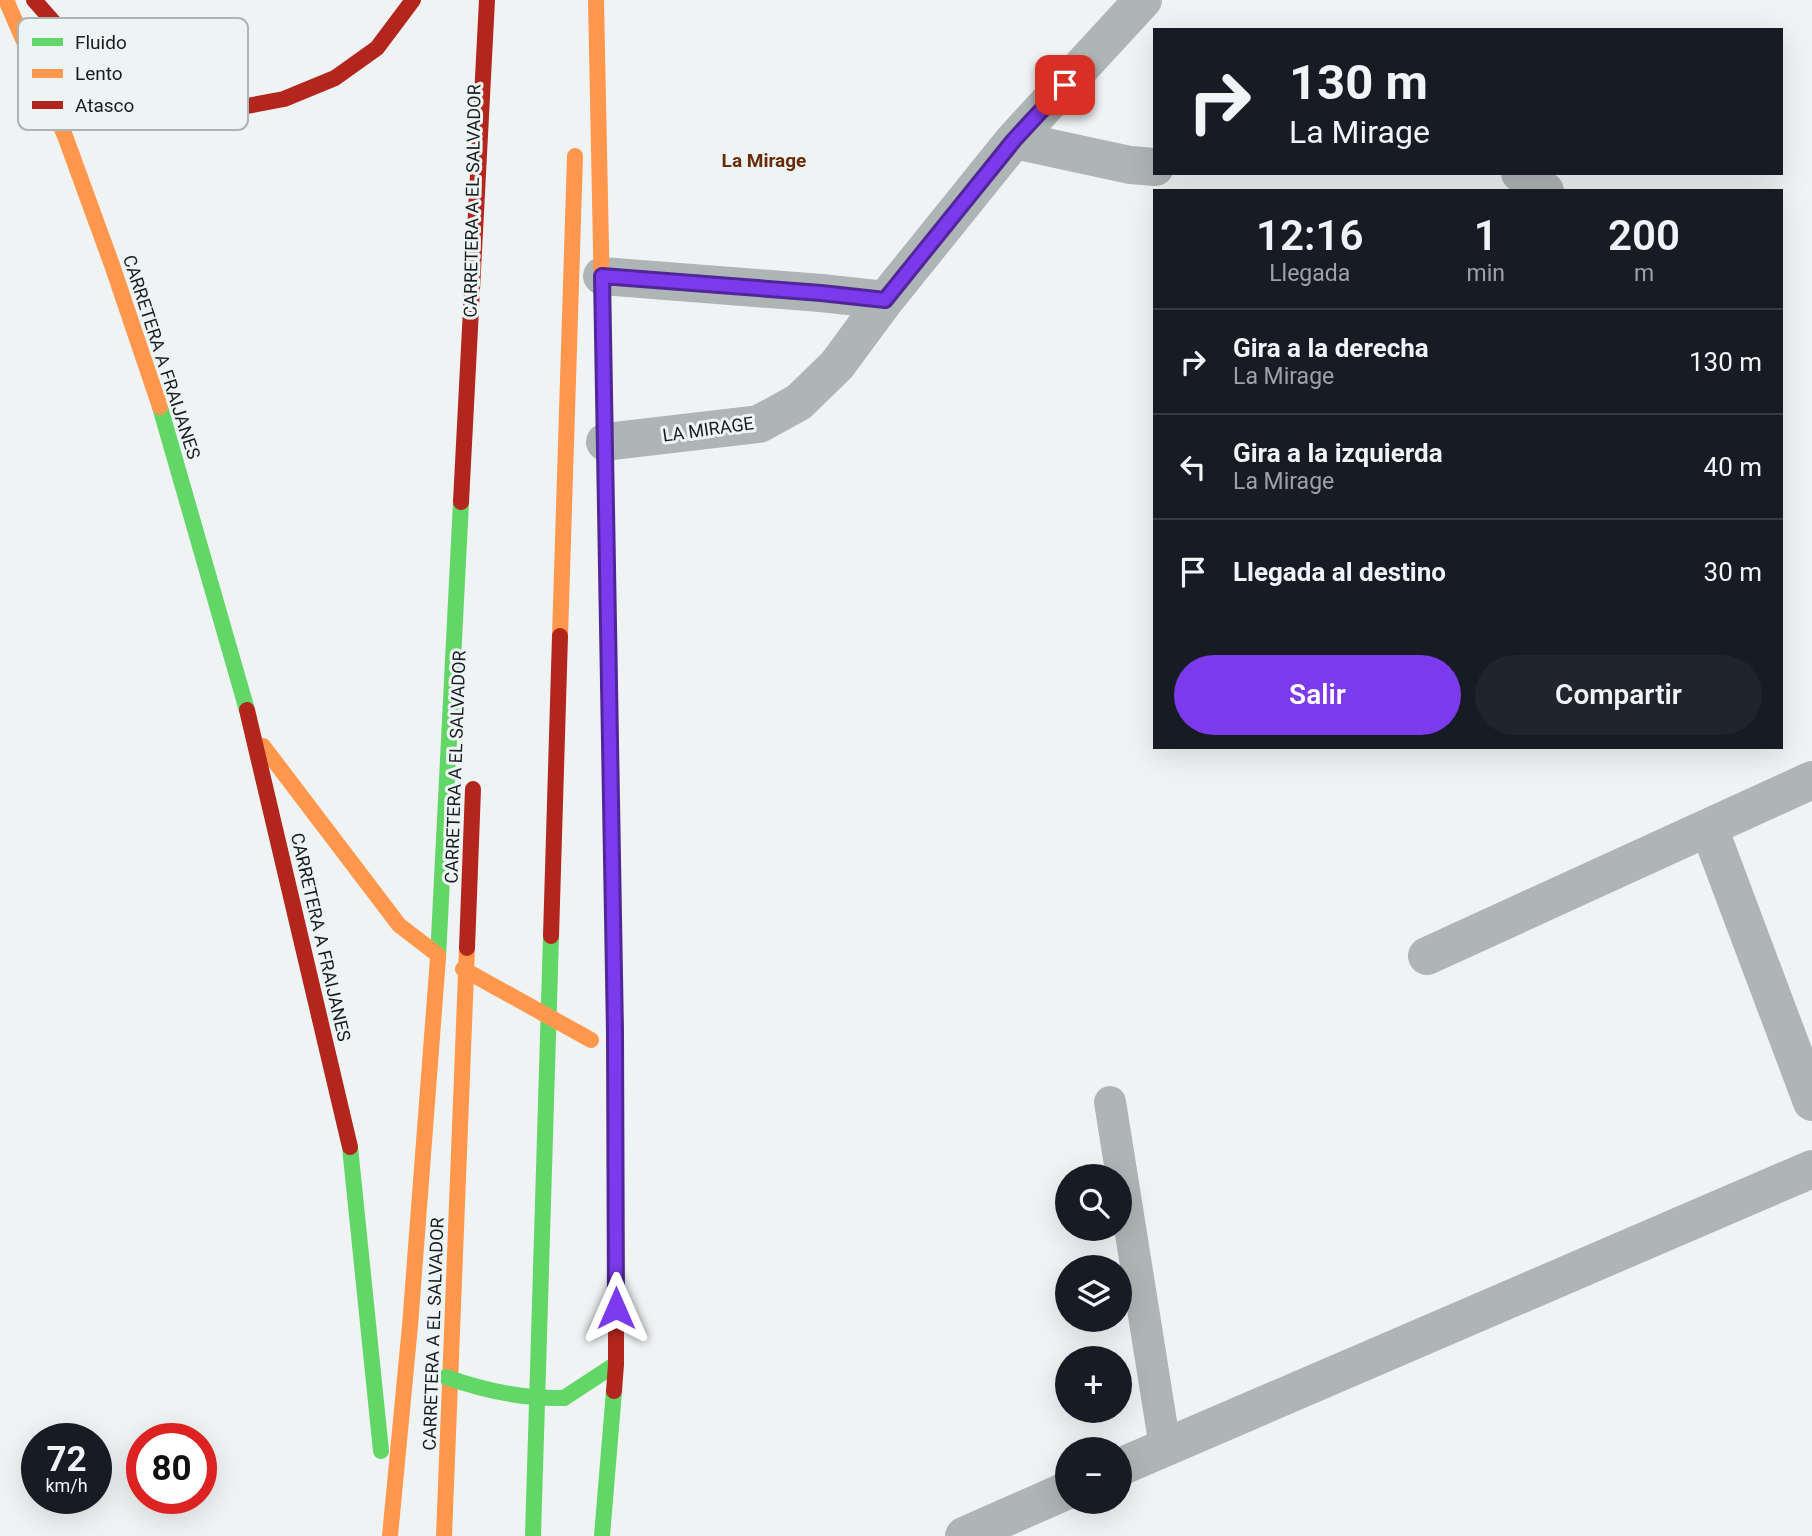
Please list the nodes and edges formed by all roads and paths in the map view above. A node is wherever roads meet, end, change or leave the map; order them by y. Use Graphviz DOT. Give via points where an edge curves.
graph roads {
  1 [pos="413,0"];
  2 [pos="487,0"];
  3 [pos="494,0"];
  4 [pos="596,0"];
  5 [pos="1143,0"];
  6 [pos="248,106"];
  7 [pos="63,130"];
  8 [pos="576,137"];
  9 [pos="1014,140"];
  10 [pos="1153,167"];
  11 [pos="1523,175"];
  12 [pos="1542,189"];
  13 [pos="491,235"];
  14 [pos="602,276"];
  15 [pos="885,300"];
  16 [pos="605,442"];
  17 [pos="256,736"];
  18 [pos="474,775"];
  19 [pos="1812,780"];
  20 [pos="1710,828"];
  21 [pos="438,955"];
  22 [pos="1427,956"];
  23 [pos="616,1060"];
  24 [pos="1110,1102"];
  25 [pos="1812,1102"];
  26 [pos="350,1147"];
  27 [pos="1812,1169"];
  28 [pos="371,1211"];
  29 [pos="397,1287"];
  30 [pos="410,1326"];
  31 [pos="616,1364"];
  32 [pos="1165,1447"];
  33 [pos="1132,1461"];
  34 [pos="1055,1496"];
  35 [pos="390,1535"];
  36 [pos="444,1536"];
  37 [pos="533,1536"];
  38 [pos="602,1536"];
  39 [pos="964,1536"];
  1 -- 6 [label="main road" via="377,48 335,78 284,99"];
  2 -- 21 [label="main road"];
  3 -- 13 [label="main road, CARRETERA A EL SALVADOR"];
  4 -- 14 [label="main road"];
  5 -- 9 [label="street, LA MIRAGE"];
  7 -- 17 [label="main road, CARRETERA A FRAIJANES" via="162,414"];
  8 -- 37 [label="main road"];
  9 -- 10 [label="street"];
  9 -- 15 [label="street, LA MIRAGE"];
  11 -- 12 [label="street"];
  14 -- 15 [label="street"];
  14 -- 16 [label="main road"];
  15 -- 16 [label="street, LA MIRAGE" via="818,384 799,402 760,424"];
  16 -- 23 [label="main road"];
  17 -- 21 [label="main road, CARRETERA A FRAIJANES" via="399,925"];
  17 -- 26 [label="main road, CARRETERA A FRAIJANES"];
  18 -- 36 [label="main road, CARRETERA A EL SALVADOR"];
  19 -- 20 [label="street"];
  20 -- 22 [label="street"];
  20 -- 25 [label="street"];
  21 -- 23 [label="main road, CARRETERA A FRAIJANES, bridge" via="591,1040"];
  21 -- 30 [label="main road"];
  23 -- 31 [label="main road"];
  24 -- 32 [label="lane"];
  26 -- 28 [label="main road"];
  26 -- 35 [label="main road"];
  27 -- 32 [label="street"];
  29 -- 30 [label="main road"];
  30 -- 31 [label="main road, bridge" via="446,1377 484,1391 528,1399 564,1398"];
  30 -- 35 [label="main road"];
  31 -- 38 [label="main road"];
  32 -- 33 [label="street"];
  34 -- 39 [label="street"];
}
